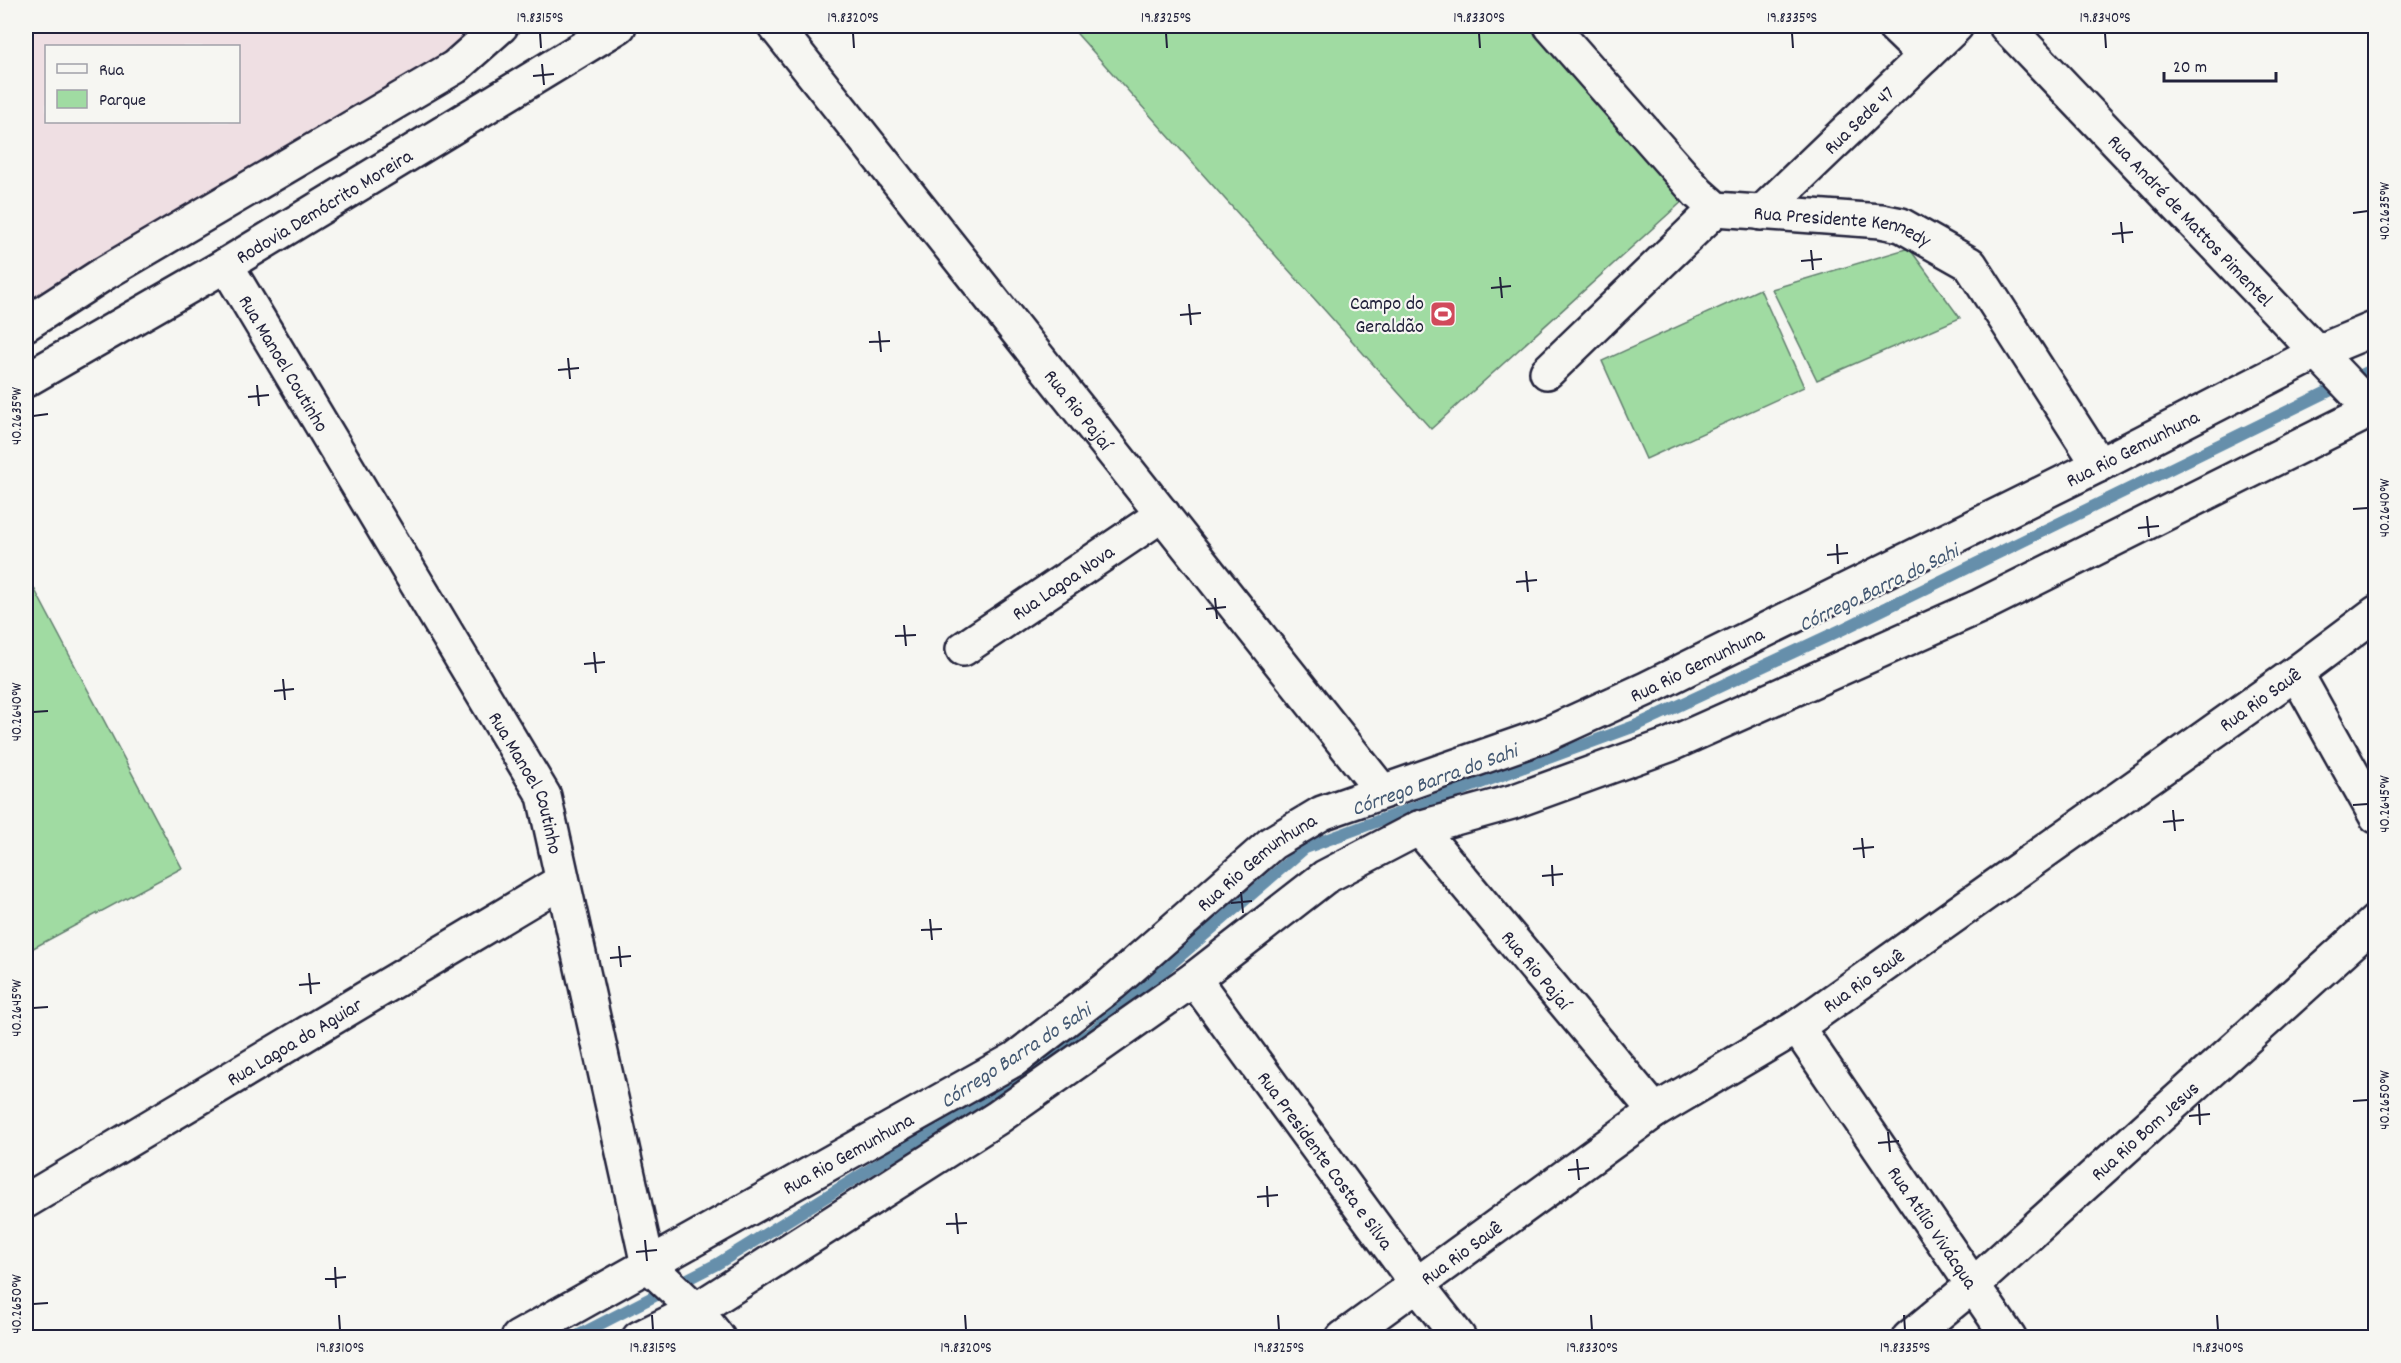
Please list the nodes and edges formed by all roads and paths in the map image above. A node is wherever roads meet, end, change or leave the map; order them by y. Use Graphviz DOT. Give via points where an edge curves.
graph roads {
  1 [pos="501,26"];
  2 [pos="619,26"];
  3 [pos="775,26"];
  4 [pos="1551,26"];
  5 [pos="1894,26"];
  6 [pos="1956,26"];
  7 [pos="2006,26"];
  8 [pos="1925,56"];
  9 [pos="1716,209"];
  10 [pos="1761,213"];
  11 [pos="226,265"];
  12 [pos="26,324"];
  13 [pos="2376,328"];
  14 [pos="2318,352"];
  15 [pos="1547,372"];
  16 [pos="26,380"];
  17 [pos="2374,411"];
  18 [pos="2099,465"];
  19 [pos="1163,514"];
  20 [pos="2376,613"];
  21 [pos="963,649"];
  22 [pos="2296,673"];
  23 [pos="1382,791"];
  24 [pos="2376,816"];
  25 [pos="1419,828"];
  26 [pos="562,881"];
  27 [pos="2376,921"];
  28 [pos="1194,980"];
  29 [pos="1797,1027"];
  30 [pos="1655,1111"];
  31 [pos="26,1201"];
  32 [pos="648,1265"];
  33 [pos="1416,1283"];
  34 [pos="1972,1286"];
  35 [pos="696,1310"];
  36 [pos="518,1338"];
  37 [pos="639,1338"];
  38 [pos="718,1338"];
  39 [pos="1343,1338"];
  40 [pos="1459,1338"];
  41 [pos="1910,1338"];
  42 [pos="2009,1338"];
  1 -- 12 [label="street" via="455,67 105,273"];
  2 -- 11 [label="street, Rodovia Demócrito Moreira"];
  3 -- 19 [label="street, Rua Rio Pajaí"];
  4 -- 9 [label="street"];
  5 -- 8 [label="street"];
  6 -- 8 [label="street, Rua Sede 47"];
  7 -- 14 [label="street, Rua André de Mattos Pimentel"];
  8 -- 10 [label="street, Rua Sede 47"];
  9 -- 10 [label="street, Rua Presidente Kennedy"];
  9 -- 15 [label="street"];
  10 -- 18 [label="street, Rua Presidente Kennedy" via="1901,225 1970,264"];
  11 -- 16 [label="street, Rodovia Demócrito Moreira"];
  11 -- 26 [label="street, Rua Manoel Coutinho" via="544,796"];
  13 -- 14 [label="street, Rua Rio Gemunhuna"];
  14 -- 17 [label="street, Rua André de Mattos Pimentel"];
  14 -- 18 [label="street, Rua Rio Gemunhuna"];
  17 -- 25 [label="street" via="1980,606 1669,745 1512,802"];
  18 -- 23 [label="street, Rua Rio Gemunhuna" via="1545,735"];
  19 -- 21 [label="street, Rua Lagoa Nova"];
  19 -- 23 [label="street, Rua Rio Pajaí"];
  20 -- 22 [label="street, Rua Rio Sauê"];
  22 -- 24 [label="street"];
  22 -- 29 [label="street, Rua Rio Sauê"];
  23 -- 32 [label="street, Rua Rio Gemunhuna" via="1322,813 1272,843 1112,984 1015,1059"];
  25 -- 28 [label="street" via="1325,877"];
  25 -- 30 [label="street, Rua Rio Pajaí"];
  26 -- 31 [label="street, Rua Lagoa do Aguiar"];
  26 -- 32 [label="street, Rua Manoel Coutinho"];
  27 -- 34 [label="street, Rua Rio Bom Jesus"];
  28 -- 33 [label="street, Rua Presidente Costa e Silva"];
  28 -- 35 [label="street" via="997,1118"];
  29 -- 30 [label="street, Rua Rio Sauê"];
  29 -- 34 [label="street, Rua Atílio Vivácqua"];
  30 -- 33 [label="street, Rua Rio Sauê"];
  32 -- 35 [label="street"];
  32 -- 36 [label="street, Rua Rio Gemunhuna"];
  33 -- 39 [label="street, Rua Rio Sauê"];
  33 -- 40 [label="street, Rua Presidente Costa e Silva"];
  34 -- 41 [label="street, Rua Rio Bom Jesus"];
  34 -- 42 [label="street, Rua Atílio Vivácqua"];
  35 -- 37 [label="street"];
  35 -- 38 [label="street"];
}
